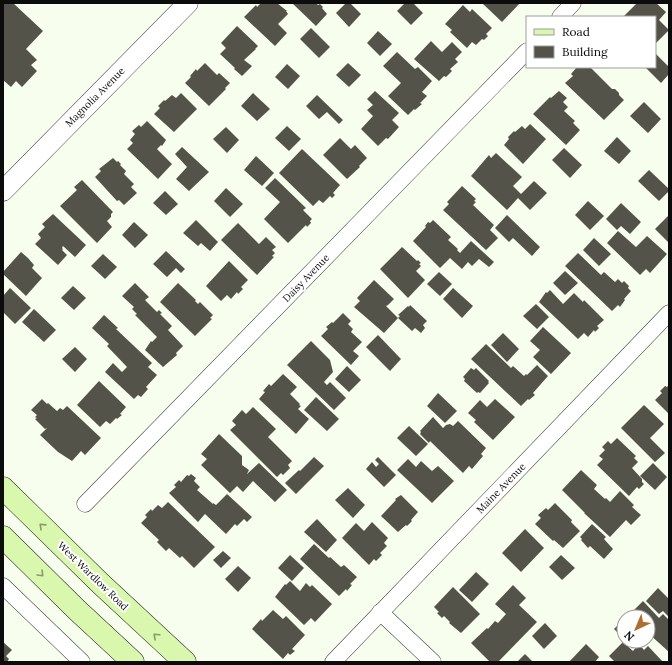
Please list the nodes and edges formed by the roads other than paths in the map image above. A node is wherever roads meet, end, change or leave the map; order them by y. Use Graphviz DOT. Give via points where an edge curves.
graph roads {
  1 [pos="188,3"];
  2 [pos="574,3"];
  3 [pos="561,16"];
  4 [pos="526,52"];
  5 [pos="3,191"];
  6 [pos="669,313"];
  7 [pos="3,488"];
  8 [pos="85,504"];
  9 [pos="3,537"];
  10 [pos="3,586"];
  11 [pos="380,612"];
  12 [pos="82,662"];
  13 [pos="133,662"];
  14 [pos="185,662"];
  15 [pos="333,662"];
  16 [pos="433,662"];
  1 -- 5 [label="street, Magnolia Avenue"];
  2 -- 3 [label="street"];
  4 -- 8 [label="street, Daisy Avenue"];
  6 -- 11 [label="street, Maine Avenue"];
  14 -- 7 [label="main road, West Wardlow Road, one-way"];
  9 -- 13 [label="main road, one-way"];
  10 -- 12 [label="street"];
  11 -- 15 [label="street, Maine Avenue"];
  11 -- 16 [label="street"];
}
